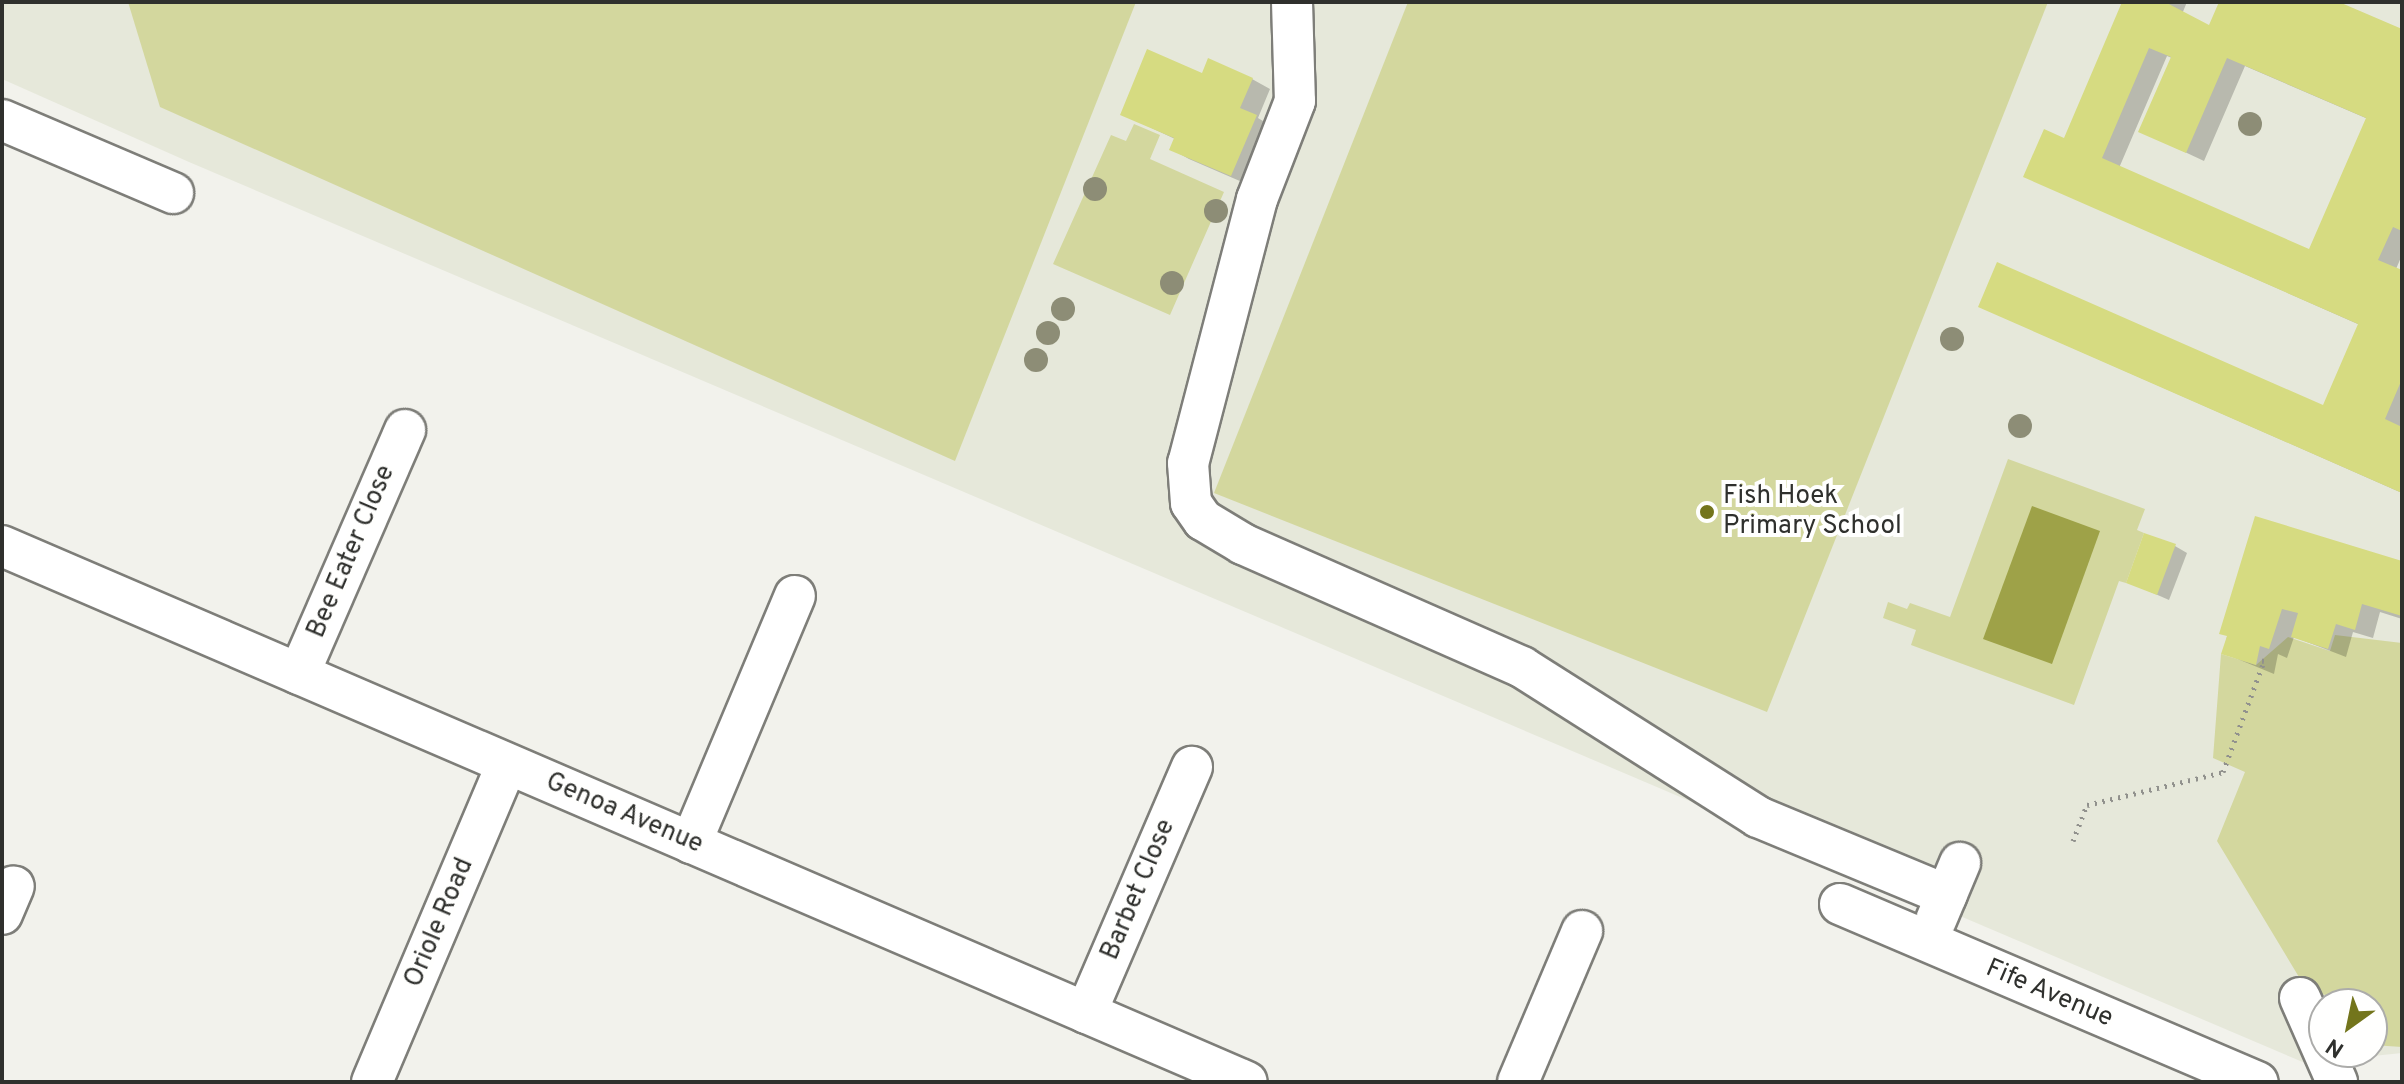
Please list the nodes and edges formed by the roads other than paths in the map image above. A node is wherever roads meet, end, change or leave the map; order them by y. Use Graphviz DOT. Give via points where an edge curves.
graph roads {
  1 [pos="1292,2"];
  2 [pos="2,120"];
  3 [pos="173,193"];
  4 [pos="405,430"];
  5 [pos="2,546"];
  6 [pos="795,596"];
  7 [pos="299,674"];
  8 [pos="507,764"];
  9 [pos="1192,767"];
  10 [pos="691,843"];
  11 [pos="1840,904"];
  12 [pos="1582,931"];
  13 [pos="1926,942"];
  14 [pos="2300,998"];
  15 [pos="1086,1013"];
  16 [pos="372,1082"];
  17 [pos="1247,1082"];
  18 [pos="1518,1082"];
  19 [pos="2258,1082"];
  20 [pos="2337,1082"];
  1 -- 13 [label="street" via="1295,101 1257,199 1188,463 1186,486 1203,520 1243,544 1522,667 1758,817 1953,879"];
  2 -- 3 [label="street"];
  4 -- 7 [label="street, Bee Eater Close"];
  5 -- 7 [label="street, Genoa Avenue"];
  6 -- 10 [label="street"];
  7 -- 8 [label="street, Genoa Avenue"];
  8 -- 10 [label="street, Genoa Avenue"];
  8 -- 16 [label="street, Oriole Road"];
  9 -- 15 [label="street, Barbet Close"];
  10 -- 15 [label="street, Genoa Avenue"];
  11 -- 13 [label="street, Fife Avenue"];
  12 -- 18 [label="street"];
  13 -- 19 [label="street, Fife Avenue"];
  14 -- 20 [label="street"];
  15 -- 17 [label="street, Genoa Avenue"];
}
